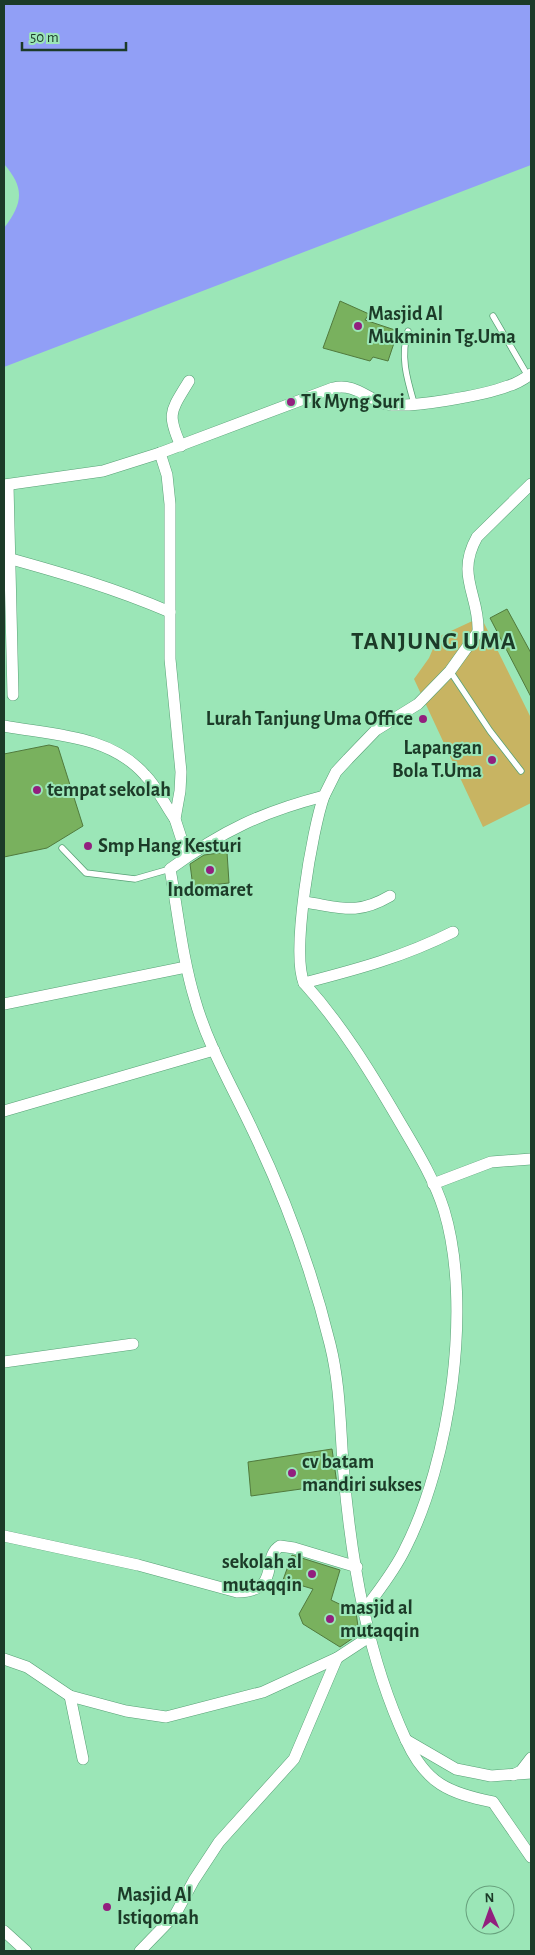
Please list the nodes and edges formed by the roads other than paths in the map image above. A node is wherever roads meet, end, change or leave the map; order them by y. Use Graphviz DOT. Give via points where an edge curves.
graph roads {
  1 [pos="493,316"];
  2 [pos="408,331"];
  3 [pos="530,375"];
  4 [pos="188,381"];
  5 [pos="414,404"];
  6 [pos="181,446"];
  7 [pos="160,454"];
  8 [pos="531,484"];
  9 [pos="6,485"];
  10 [pos="6,558"];
  11 [pos="170,612"];
  12 [pos="450,671"];
  13 [pos="13,696"];
  14 [pos="4,726"];
  15 [pos="521,771"];
  16 [pos="324,796"];
  17 [pos="175,819"];
  18 [pos="62,848"];
  19 [pos="187,856"];
  20 [pos="170,869"];
  21 [pos="390,896"];
  22 [pos="304,902"];
  23 [pos="453,932"];
  24 [pos="186,967"];
  25 [pos="304,983"];
  26 [pos="4,1004"];
  27 [pos="214,1050"];
  28 [pos="4,1111"];
  29 [pos="531,1159"];
  30 [pos="433,1184"];
  31 [pos="132,1344"];
  32 [pos="4,1362"];
  33 [pos="4,1536"];
  34 [pos="357,1567"];
  35 [pos="364,1612"];
  36 [pos="369,1637"];
  37 [pos="337,1658"];
  38 [pos="4,1659"];
  39 [pos="70,1696"];
  40 [pos="406,1740"];
  41 [pos="531,1758"];
  42 [pos="82,1759"];
  43 [pos="531,1774"];
  44 [pos="511,1776"];
  45 [pos="531,1857"];
  46 [pos="4,1931"];
  47 [pos="146,1949"];
  48 [pos="26,1951"];
  1 -- 3 [label="lane"];
  2 -- 5 [label="lane" via="405,372"];
  3 -- 5 [label="street" via="509,386 480,394"];
  4 -- 6 [label="street" via="176,402 171,420"];
  5 -- 6 [label="street" via="388,404 342,386"];
  6 -- 7 [label="street"];
  7 -- 9 [label="street" via="102,471"];
  7 -- 11 [label="street" via="167,475 170,504"];
  8 -- 12 [label="street" via="477,537 472,546 468,581 478,632"];
  9 -- 10 [label="street"];
  10 -- 11 [label="street" via="125,592"];
  10 -- 13 [label="street"];
  11 -- 17 [label="street" via="170,659 181,772"];
  12 -- 15 [label="lane"];
  12 -- 16 [label="street" via="418,704 376,730 336,772"];
  14 -- 17 [label="street" via="80,738 113,750 134,763 146,776"];
  16 -- 19 [label="street" via="267,812 234,827"];
  16 -- 22 [label="street"];
  17 -- 19 [label="street"];
  18 -- 20 [label="lane" via="86,872 134,879"];
  19 -- 20 [label="street"];
  20 -- 24 [label="street"];
  21 -- 22 [label="street" via="362,909"];
  22 -- 25 [label="street" via="299,957"];
  23 -- 25 [label="street" via="416,950"];
  24 -- 26 [label="street"];
  24 -- 27 [label="street" via="195,1002"];
  25 -- 30 [label="street" via="359,1054"];
  27 -- 28 [label="street"];
  27 -- 34 [label="street" via="279,1188 310,1270 336,1368 344,1477"];
  29 -- 30 [label="street" via="492,1162"];
  30 -- 35 [label="street" via="444,1212 455,1274 454,1361 441,1449 406,1548"];
  31 -- 32 [label="street"];
  33 -- 34 [label="street" via="138,1565 237,1592 254,1590 262,1585 280,1546"];
  34 -- 35 [label="street"];
  35 -- 36 [label="street"];
  36 -- 37 [label="street"];
  36 -- 40 [label="street"];
  37 -- 39 [label="street" via="263,1692 166,1717 126,1711"];
  37 -- 47 [label="street" via="294,1759 219,1842 176,1914"];
  38 -- 39 [label="street" via="27,1667"];
  39 -- 42 [label="street"];
  40 -- 44 [label="street" via="456,1769"];
  40 -- 45 [label="street" via="428,1775 449,1790 493,1802"];
  41 -- 44 [label="street" via="521,1771"];
  43 -- 44 [label="street"];
  46 -- 48 [label="street"];
}
